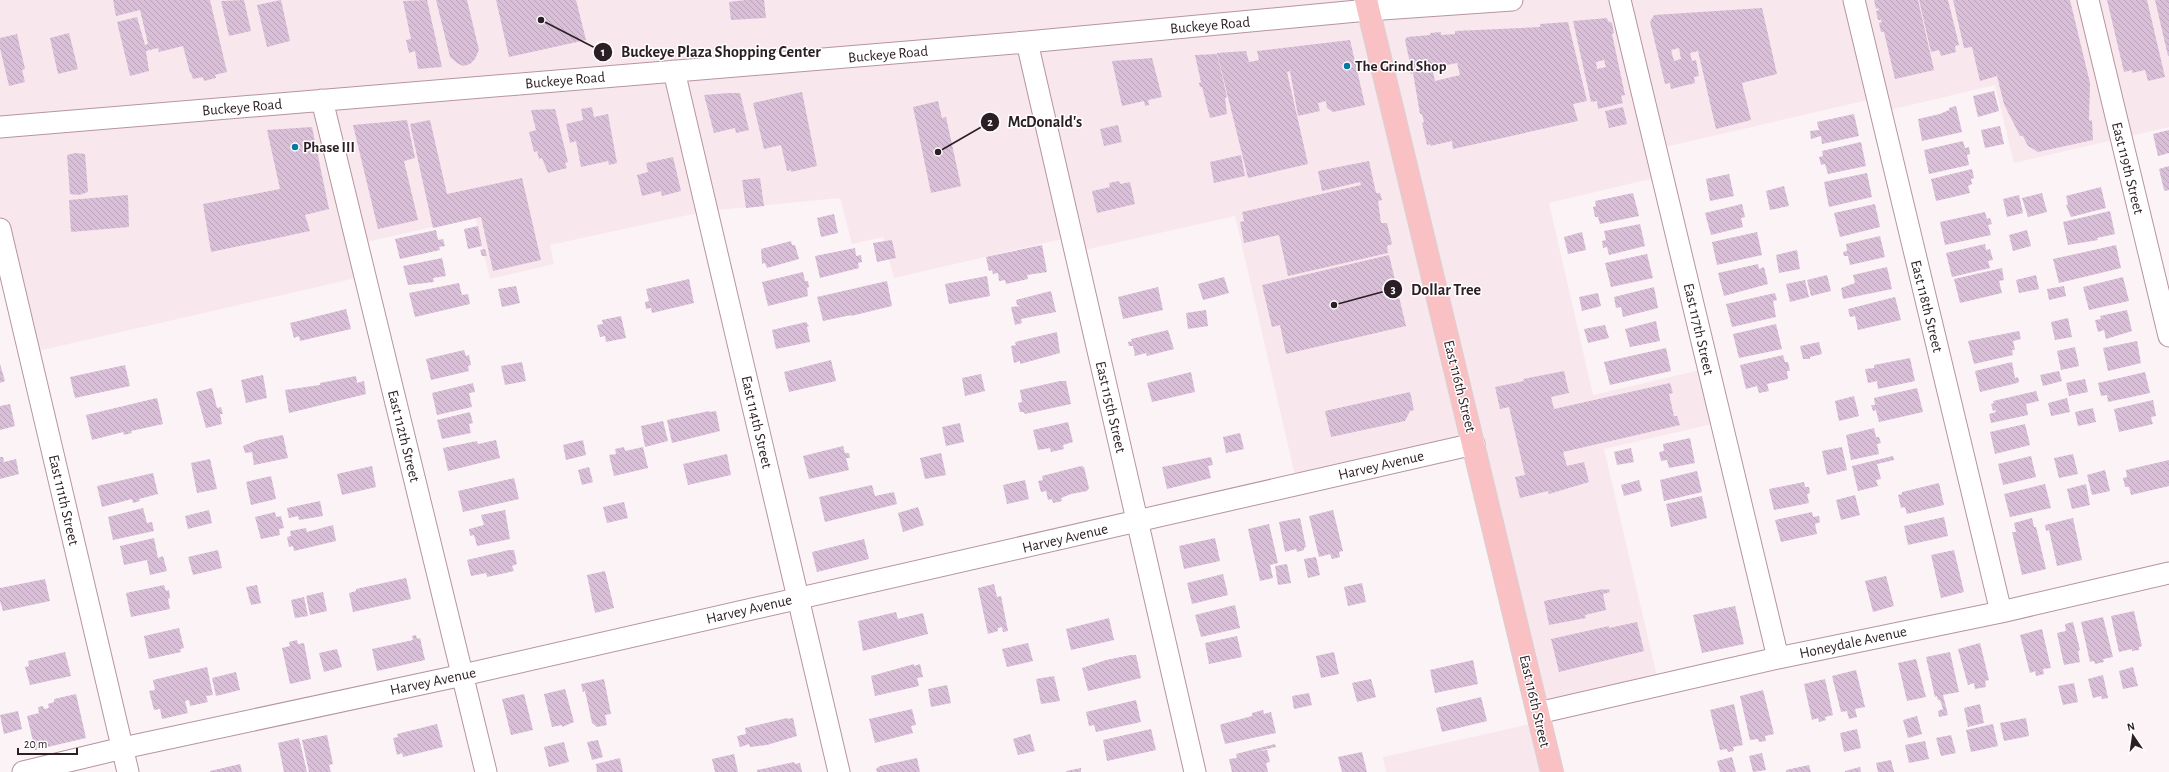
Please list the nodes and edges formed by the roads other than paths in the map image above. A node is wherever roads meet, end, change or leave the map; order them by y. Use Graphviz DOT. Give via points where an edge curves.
graph roads {
  1 [pos="1512,0"];
  2 [pos="1620,0"];
  3 [pos="1854,0"];
  4 [pos="2088,0"];
  5 [pos="1367,5"];
  6 [pos="1027,42"];
  7 [pos="674,71"];
  8 [pos="322,100"];
  9 [pos="0,127"];
  10 [pos="0,229"];
  11 [pos="2169,336"];
  12 [pos="1474,444"];
  13 [pos="1137,521"];
  14 [pos="2169,573"];
  15 [pos="799,597"];
  16 [pos="2001,612"];
  17 [pos="1778,658"];
  18 [pos="463,675"];
  19 [pos="1538,713"];
  20 [pos="122,748"];
  21 [pos="23,772"];
  22 [pos="128,772"];
  23 [pos="486,772"];
  24 [pos="839,772"];
  25 [pos="1195,772"];
  26 [pos="1552,772"];
  1 -- 5 [label="street, Buckeye Road"];
  2 -- 17 [label="street, East 117th Street"];
  3 -- 16 [label="street, East 118th Street"];
  4 -- 11 [label="street, East 119th Street"];
  5 -- 6 [label="street, Buckeye Road"];
  5 -- 12 [label="main road, East 116th Street"];
  6 -- 7 [label="street, Buckeye Road"];
  6 -- 13 [label="street, East 115th Street"];
  7 -- 8 [label="street, Buckeye Road"];
  7 -- 15 [label="street, East 114th Street"];
  8 -- 9 [label="street, Buckeye Road"];
  8 -- 18 [label="street, East 112th Street"];
  10 -- 20 [label="street, East 111th Street"];
  12 -- 13 [label="street, Harvey Avenue"];
  12 -- 19 [label="main road, East 116th Street"];
  13 -- 15 [label="street, Harvey Avenue"];
  13 -- 25 [label="street, East 115th Street"];
  14 -- 16 [label="street, Honeydale Avenue"];
  15 -- 18 [label="street, Harvey Avenue"];
  15 -- 24 [label="street, East 114th Street"];
  16 -- 17 [label="street, Honeydale Avenue"];
  17 -- 19 [label="street, Honeydale Avenue"];
  18 -- 20 [label="street, Harvey Avenue"];
  18 -- 23 [label="street, East 112th Street"];
  19 -- 26 [label="main road, East 116th Street"];
  20 -- 21 [label="street, Harvey Avenue"];
  20 -- 22 [label="street, East 111th Street"];
}
